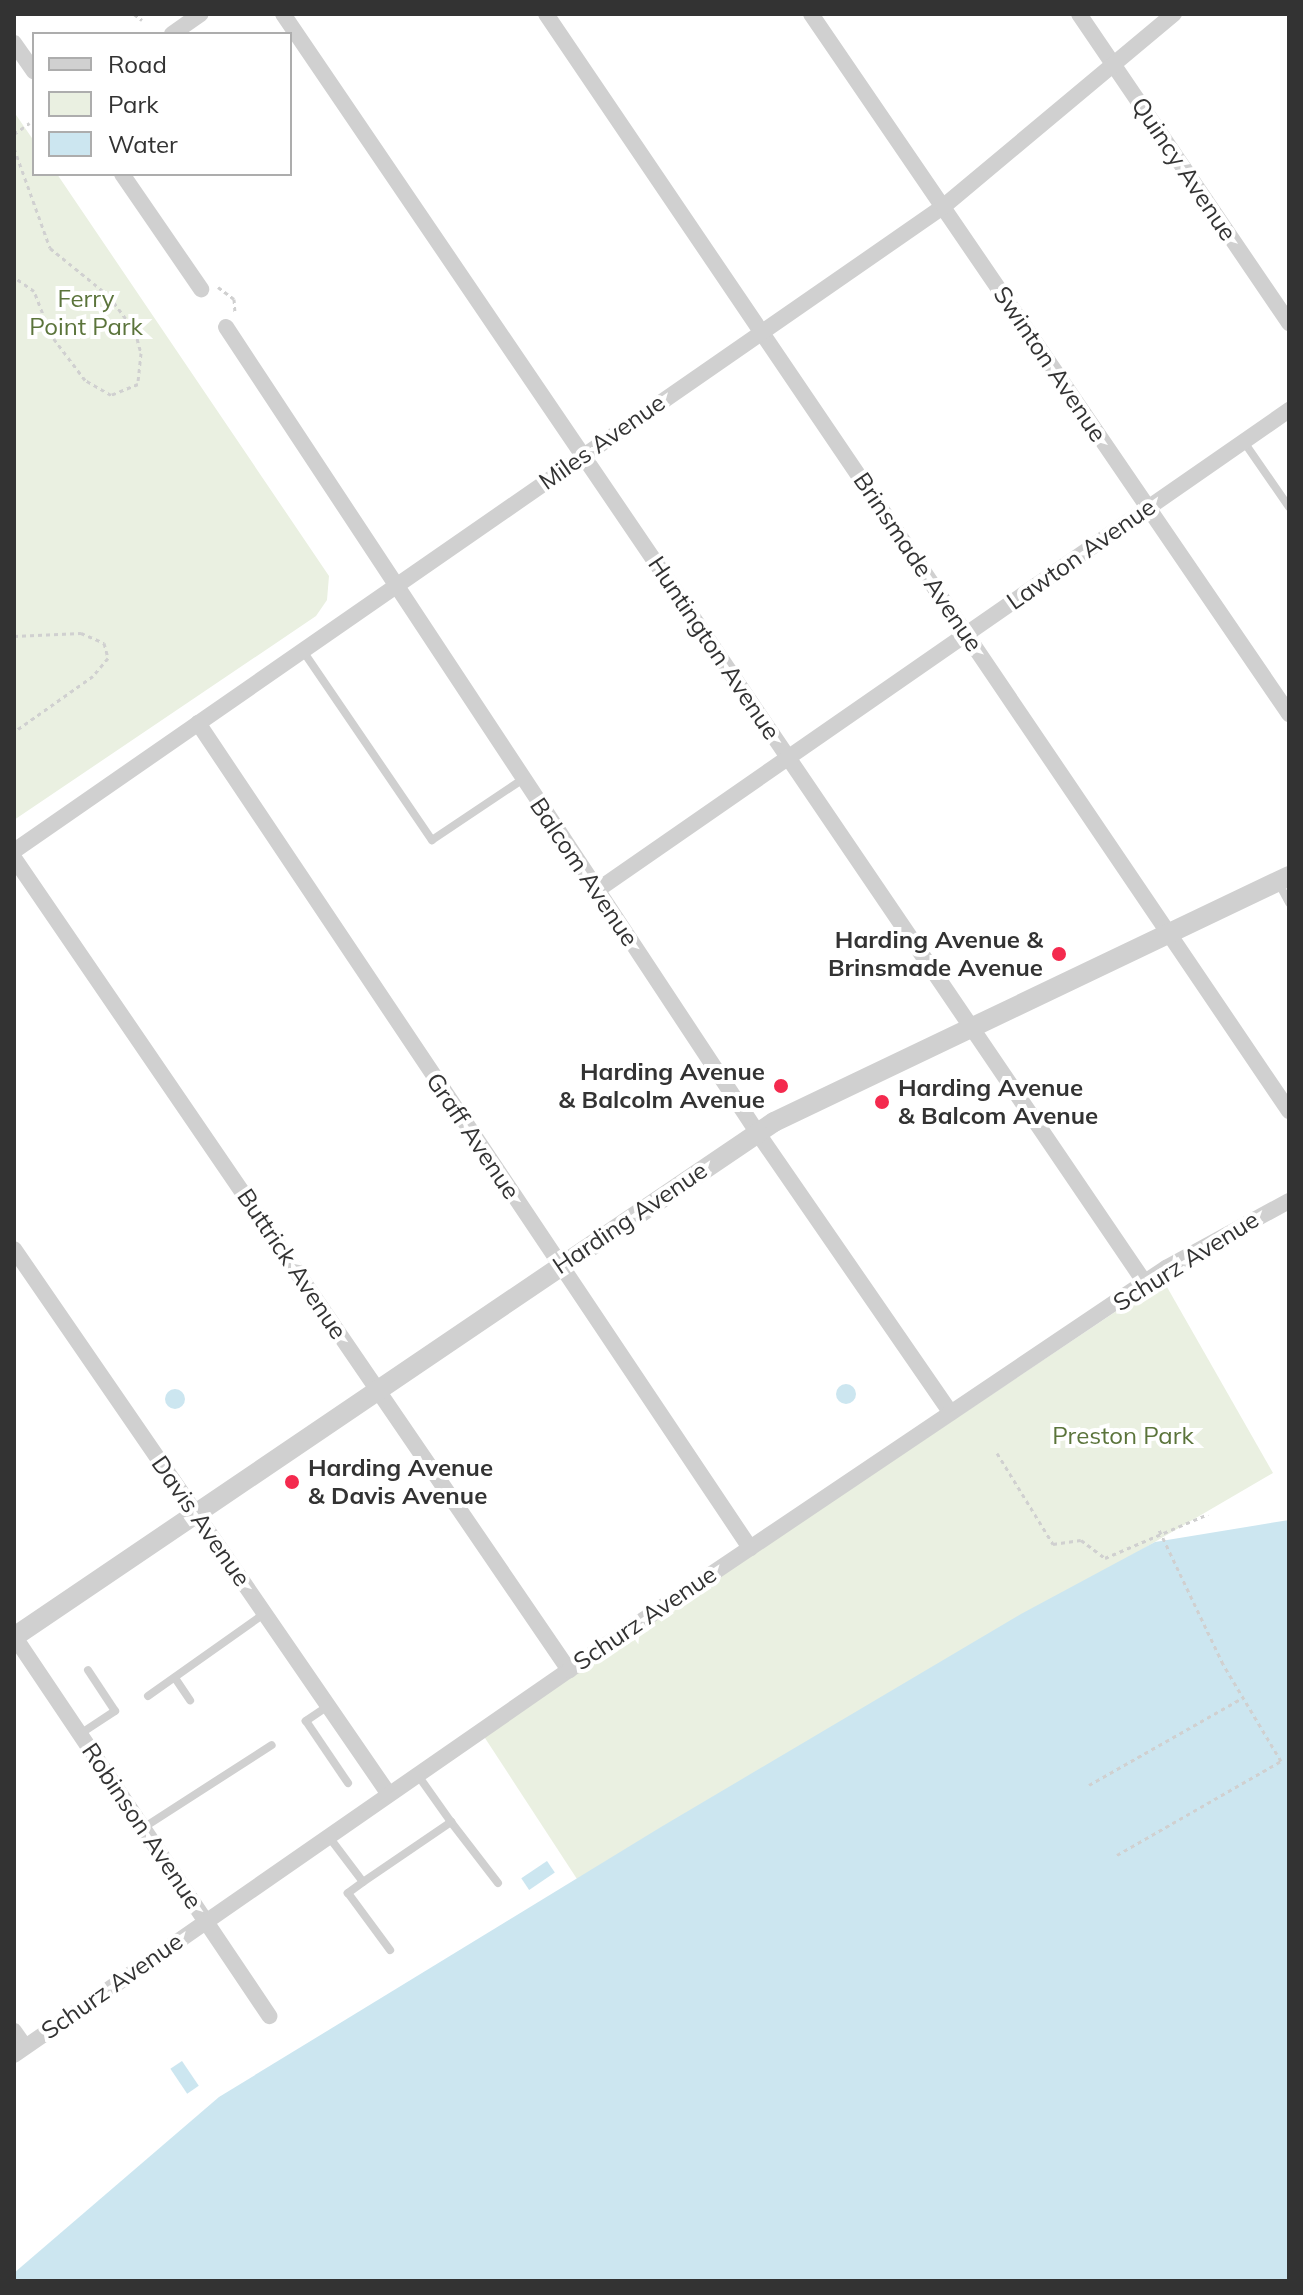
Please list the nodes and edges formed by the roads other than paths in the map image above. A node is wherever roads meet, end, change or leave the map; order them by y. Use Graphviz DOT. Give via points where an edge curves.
graph roads {
  1 [pos="201,14"];
  2 [pos="283,14"];
  3 [pos="546,14"];
  4 [pos="811,14"];
  5 [pos="1079,14"];
  6 [pos="1174,14"];
  7 [pos="175,32"];
  8 [pos="14,43"];
  9 [pos="1114,64"];
  10 [pos="32,69"];
  11 [pos="123,176"];
  12 [pos="944,206"];
  13 [pos="201,289"];
  14 [pos="1289,323"];
  15 [pos="226,327"];
  16 [pos="761,332"];
  17 [pos="1289,410"];
  18 [pos="1243,441"];
  19 [pos="582,456"];
  20 [pos="1148,507"];
  21 [pos="1289,507"];
  22 [pos="394,585"];
  23 [pos="967,633"];
  24 [pos="302,650"];
  25 [pos="1289,714"];
  26 [pos="198,723"];
  27 [pos="788,757"];
  28 [pos="523,779"];
  29 [pos="14,851"];
  30 [pos="14,858"];
  31 [pos="1283,878"];
  32 [pos="596,891"];
  33 [pos="1289,903"];
  34 [pos="1171,931"];
  35 [pos="971,1026"];
  36 [pos="1289,1111"];
  37 [pos="757,1132"];
  38 [pos="1289,1201"];
  39 [pos="14,1249"];
  40 [pos="560,1266"];
  41 [pos="1145,1283"];
  42 [pos="378,1390"];
  43 [pos="951,1413"];
  44 [pos="196,1513"];
  45 [pos="750,1548"];
  46 [pos="265,1614"];
  47 [pos="14,1637"];
  48 [pos="88,1670"];
  49 [pos="569,1670"];
  50 [pos="175,1678"];
  51 [pos="148,1696"];
  52 [pos="190,1700"];
  53 [pos="328,1706"];
  54 [pos="80,1734"];
  55 [pos="272,1745"];
  56 [pos="417,1774"];
  57 [pos="348,1783"];
  58 [pos="388,1793"];
  59 [pos="451,1822"];
  60 [pos="143,1828"];
  61 [pos="328,1835"];
  62 [pos="363,1882"];
  63 [pos="498,1883"];
  64 [pos="205,1920"];
  65 [pos="390,1950"];
  66 [pos="269,2016"];
  67 [pos="14,2031"];
  68 [pos="20,2051"];
  1 -- 7 [label="street"];
  2 -- 19 [label="street, Huntington Avenue"];
  3 -- 16 [label="street, Brinsmade Avenue"];
  4 -- 12 [label="street, Swinton Avenue"];
  5 -- 9 [label="street, Quincy Avenue"];
  6 -- 9 [label="street, Miles Avenue"];
  8 -- 10 [label="street"];
  9 -- 12 [label="street, Miles Avenue"];
  9 -- 14 [label="street, Quincy Avenue"];
  11 -- 13 [label="street"];
  12 -- 16 [label="street, Miles Avenue"];
  12 -- 20 [label="street, Swinton Avenue"];
  15 -- 22 [label="street, Balcom Avenue"];
  16 -- 19 [label="street, Miles Avenue"];
  16 -- 23 [label="street, Brinsmade Avenue"];
  17 -- 18 [label="street, Lawton Avenue"];
  18 -- 20 [label="street, Lawton Avenue"];
  18 -- 21 [label="lane"];
  19 -- 22 [label="street, Miles Avenue"];
  19 -- 27 [label="street, Huntington Avenue"];
  20 -- 23 [label="street, Lawton Avenue"];
  20 -- 25 [label="street, Swinton Avenue"];
  22 -- 24 [label="street, Miles Avenue"];
  22 -- 28 [label="street, Balcom Avenue"];
  23 -- 27 [label="street, Lawton Avenue"];
  23 -- 34 [label="street, Brinsmade Avenue"];
  24 -- 26 [label="street, Miles Avenue"];
  24 -- 28 [label="lane" via="432,840"];
  26 -- 29 [label="street, Miles Avenue"];
  26 -- 40 [label="street, Graff Avenue"];
  27 -- 32 [label="street, Lawton Avenue"];
  27 -- 35 [label="street, Huntington Avenue"];
  28 -- 32 [label="street, Balcom Avenue"];
  30 -- 42 [label="street, Buttrick Avenue"];
  31 -- 33 [label="lane"];
  31 -- 34 [label="street, Harding Avenue"];
  32 -- 37 [label="street, Balcom Avenue"];
  34 -- 35 [label="street, Harding Avenue"];
  34 -- 36 [label="street, Brinsmade Avenue"];
  35 -- 37 [label="street, Harding Avenue"];
  35 -- 41 [label="street, Huntington Avenue"];
  37 -- 40 [label="street, Harding Avenue"];
  37 -- 43 [label="street, Balcom Avenue"];
  38 -- 41 [label="street, Schurz Avenue" via="1213,1239"];
  39 -- 44 [label="street, Davis Avenue"];
  40 -- 42 [label="street, Harding Avenue"];
  40 -- 45 [label="street, Graff Avenue"];
  41 -- 43 [label="street, Schurz Avenue"];
  42 -- 44 [label="street, Harding Avenue"];
  42 -- 49 [label="street, Buttrick Avenue"];
  43 -- 45 [label="street, Schurz Avenue"];
  44 -- 46 [label="street, Davis Avenue"];
  44 -- 47 [label="street, Harding Avenue"];
  45 -- 49 [label="street, Schurz Avenue"];
  46 -- 50 [label="lane"];
  46 -- 53 [label="street, Davis Avenue"];
  47 -- 54 [label="street, Robinson Avenue"];
  48 -- 54 [label="lane" via="115,1711"];
  49 -- 56 [label="street, Schurz Avenue"];
  50 -- 51 [label="lane"];
  50 -- 52 [label="lane"];
  53 -- 57 [label="lane" via="306,1721"];
  53 -- 58 [label="street, Davis Avenue"];
  54 -- 60 [label="street, Robinson Avenue"];
  55 -- 60 [label="lane"];
  56 -- 58 [label="street, Schurz Avenue"];
  56 -- 59 [label="lane"];
  58 -- 61 [label="street, Schurz Avenue"];
  59 -- 62 [label="lane"];
  59 -- 63 [label="lane"];
  60 -- 64 [label="street, Robinson Avenue"];
  61 -- 62 [label="lane"];
  61 -- 64 [label="street, Schurz Avenue"];
  62 -- 65 [label="lane" via="348,1893"];
  64 -- 66 [label="street, Robinson Avenue"];
  64 -- 68 [label="street, Schurz Avenue"];
  67 -- 68 [label="street"];
}
